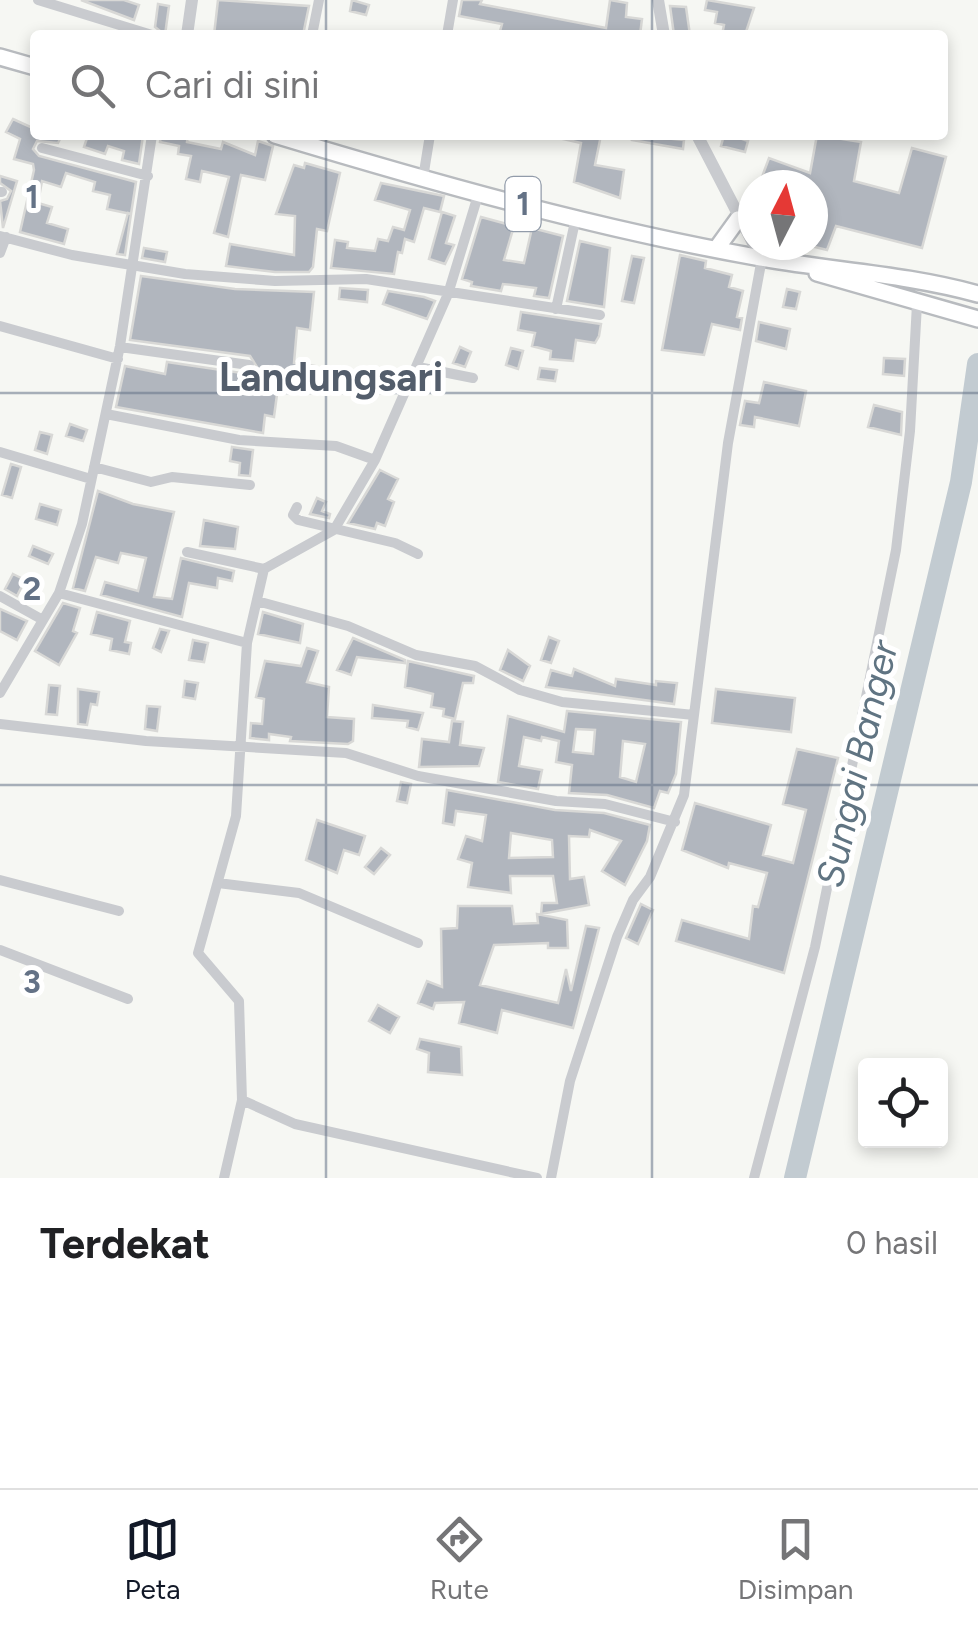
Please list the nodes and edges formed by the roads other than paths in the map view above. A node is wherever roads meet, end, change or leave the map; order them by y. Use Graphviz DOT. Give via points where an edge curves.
graph roads {
  1 [pos="38,0"];
  2 [pos="192,0"];
  3 [pos="319,0"];
  4 [pos="454,0"];
  5 [pos="658,0"];
  6 [pos="136,30"];
  7 [pos="188,30"];
  8 [pos="313,30"];
  9 [pos="448,30"];
  10 [pos="663,30"];
  11 [pos="0,57"];
  12 [pos="30,66"];
  13 [pos="152,140"];
  14 [pos="298,140"];
  15 [pos="429,140"];
  16 [pos="699,140"];
  17 [pos="42,148"];
  18 [pos="148,176"];
  19 [pos="423,178"];
  20 [pos="479,192"];
  21 [pos="576,216"];
  22 [pos="738,219"];
  23 [pos="3,236"];
  24 [pos="716,248"];
  25 [pos="738,249"];
  26 [pos="0,253"];
  27 [pos="759,260"];
  28 [pos="788,260"];
  29 [pos="813,260"];
  30 [pos="135,266"];
  31 [pos="448,294"];
  32 [pos="978,294"];
  33 [pos="918,304"];
  34 [pos="556,308"];
  35 [pos="600,315"];
  36 [pos="978,319"];
  37 [pos="0,326"];
  38 [pos="119,353"];
  39 [pos="249,365"];
  40 [pos="418,367"];
  41 [pos="472,378"];
  42 [pos="106,414"];
  43 [pos="0,452"];
  44 [pos="375,460"];
  45 [pos="93,472"];
  46 [pos="250,485"];
  47 [pos="297,507"];
  48 [pos="334,530"];
  49 [pos="187,552"];
  50 [pos="418,554"];
  51 [pos="264,569"];
  52 [pos="59,593"];
  53 [pos="0,596"];
  54 [pos="257,601"];
  55 [pos="42,620"];
  56 [pos="247,644"];
  57 [pos="0,693"];
  58 [pos="694,715"];
  59 [pos="0,724"];
  60 [pos="243,748"];
  61 [pos="676,822"];
  62 [pos="0,880"];
  63 [pos="218,882"];
  64 [pos="119,910"];
  65 [pos="418,943"];
  66 [pos="0,950"];
  67 [pos="128,999"];
  68 [pos="242,1100"];
  69 [pos="224,1178"];
  70 [pos="536,1178"];
  71 [pos="551,1178"];
  72 [pos="754,1178"];
  1 -- 6 [label="street"];
  2 -- 7 [label="street"];
  3 -- 8 [label="street"];
  4 -- 9 [label="street"];
  5 -- 10 [label="street"];
  11 -- 12 [label="highway"];
  13 -- 18 [label="street"];
  14 -- 19 [label="highway, 1"];
  15 -- 19 [label="street"];
  16 -- 22 [label="street"];
  17 -- 18 [label="street"];
  18 -- 30 [label="street"];
  19 -- 20 [label="highway, 1"];
  20 -- 21 [label="highway, 1"];
  20 -- 31 [label="street"];
  21 -- 24 [label="highway, 1"];
  21 -- 34 [label="street"];
  22 -- 24 [label="highway"];
  23 -- 26 [label="street"];
  23 -- 30 [label="street"];
  24 -- 25 [label="highway, 1"];
  27 -- 58 [label="street" via="729,434"];
  28 -- 33 [label="highway, 1"];
  29 -- 32 [label="highway, 1"];
  30 -- 31 [label="street" via="274,280 366,279"];
  30 -- 38 [label="street"];
  31 -- 34 [label="street"];
  31 -- 40 [label="street"];
  33 -- 36 [label="highway, 1"];
  33 -- 72 [label="street" via="896,550 814,948"];
  34 -- 35 [label="street"];
  37 -- 38 [label="street"];
  38 -- 39 [label="street"];
  38 -- 42 [label="street"];
  40 -- 41 [label="street"];
  40 -- 44 [label="street"];
  42 -- 44 [label="street" via="239,440 336,446"];
  42 -- 45 [label="street"];
  43 -- 45 [label="street"];
  44 -- 48 [label="street"];
  45 -- 46 [label="street" via="151,482 167,477"];
  45 -- 52 [label="street"];
  47 -- 48 [label="street" via="298,520"];
  48 -- 50 [label="street"];
  48 -- 51 [label="street"];
  49 -- 51 [label="street"];
  51 -- 54 [label="street"];
  52 -- 55 [label="street"];
  52 -- 56 [label="street"];
  53 -- 55 [label="street"];
  54 -- 56 [label="street"];
  54 -- 58 [label="street" via="348,626 416,655 475,666 550,699"];
  55 -- 57 [label="street"];
  56 -- 60 [label="street"];
  58 -- 61 [label="street"];
  59 -- 60 [label="street"];
  60 -- 61 [label="street" via="346,753 418,776 605,804"];
  60 -- 63 [label="street" via="236,816"];
  61 -- 71 [label="street" via="617,937 570,1081"];
  62 -- 64 [label="street"];
  63 -- 65 [label="street" via="298,893"];
  63 -- 68 [label="street" via="198,953 239,1001"];
  66 -- 67 [label="street"];
  68 -- 69 [label="street"];
  68 -- 70 [label="street" via="296,1124"];
}
